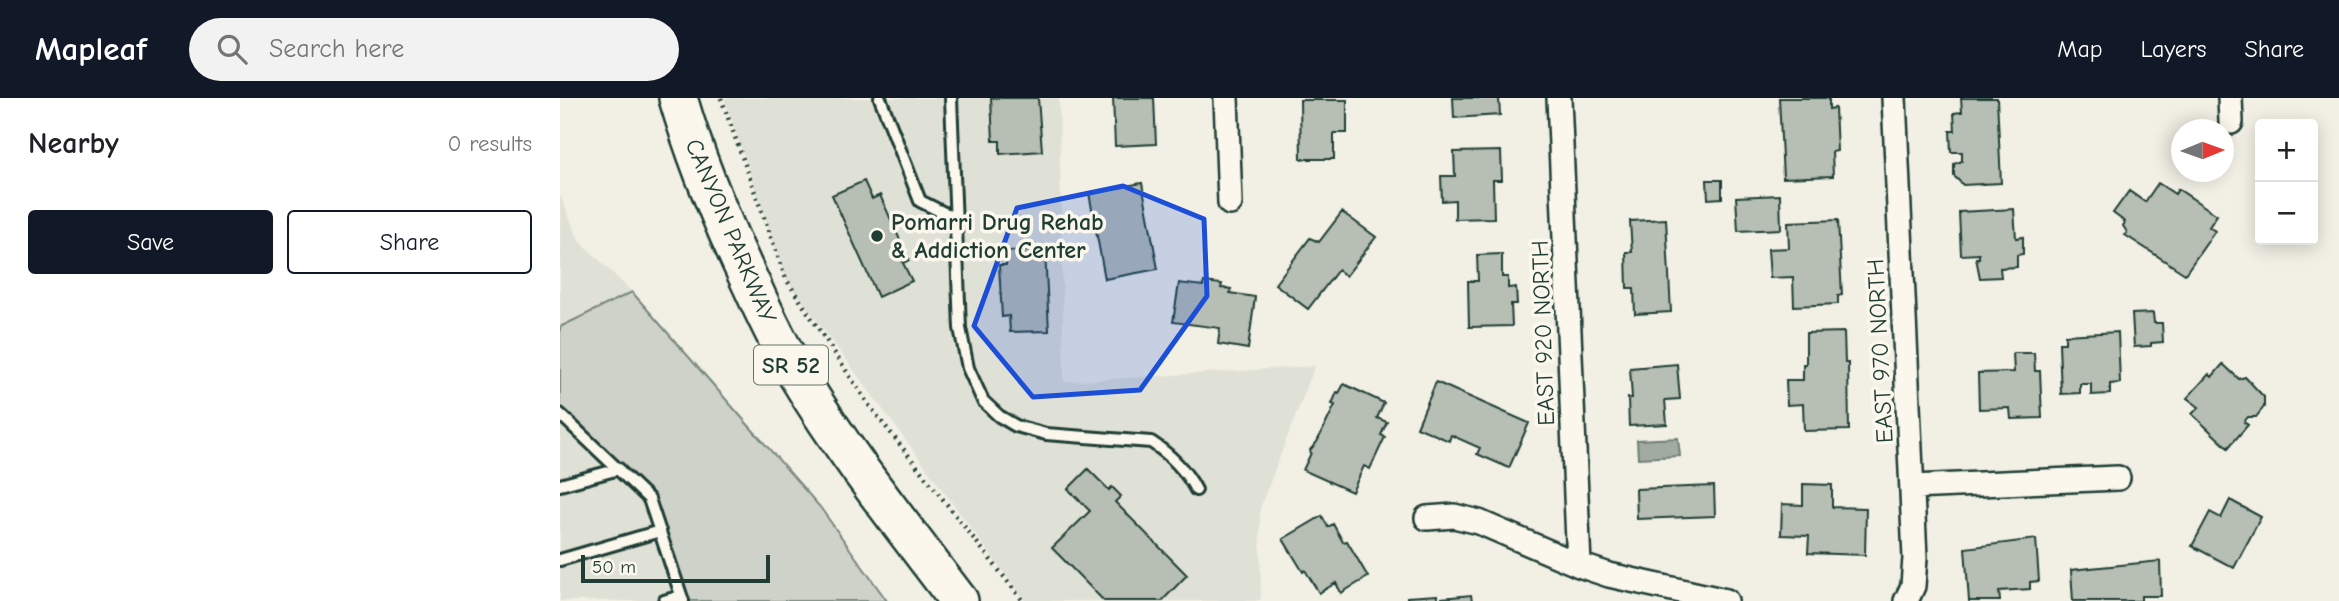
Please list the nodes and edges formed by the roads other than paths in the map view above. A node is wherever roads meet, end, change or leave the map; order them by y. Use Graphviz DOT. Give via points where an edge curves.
graph roads {
  1 [pos="678,98"];
  2 [pos="880,98"];
  3 [pos="951,98"];
  4 [pos="1226,98"];
  5 [pos="1559,98"];
  6 [pos="1894,98"];
  7 [pos="2230,98"];
  8 [pos="2231,119"];
  9 [pos="1230,202"];
  10 [pos="956,219"];
  11 [pos="560,414"];
  12 [pos="619,469"];
  13 [pos="2118,478"];
  14 [pos="560,485"];
  15 [pos="1913,487"];
  16 [pos="1196,490"];
  17 [pos="1427,518"];
  18 [pos="660,531"];
  19 [pos="560,560"];
  20 [pos="1580,565"];
  21 [pos="682,598"];
  22 [pos="664,601"];
  23 [pos="959,601"];
  24 [pos="1726,601"];
  25 [pos="1906,601"];
  1 -- 23 [label="highway, CANYON PARKWAY / SR 52" via="731,241 792,366 850,454"];
  2 -- 10 [label="lane" via="920,201"];
  3 -- 10 [label="lane"];
  4 -- 9 [label="street"];
  5 -- 20 [label="street, EAST 920 NORTH"];
  6 -- 15 [label="street, EAST 970 NORTH"];
  7 -- 8 [label="street"];
  10 -- 16 [label="lane" via="960,328 968,368 983,401 1016,426 1046,434 1151,442 1186,471"];
  11 -- 12 [label="lane"];
  12 -- 14 [label="lane"];
  12 -- 18 [label="lane" via="649,499"];
  13 -- 15 [label="street"];
  15 -- 25 [label="street, EAST 970 NORTH" via="1913,586"];
  17 -- 20 [label="street" via="1454,516 1479,522"];
  18 -- 19 [label="lane"];
  18 -- 21 [label="lane"];
  20 -- 24 [label="street"];
  21 -- 22 [label="lane"];
}
